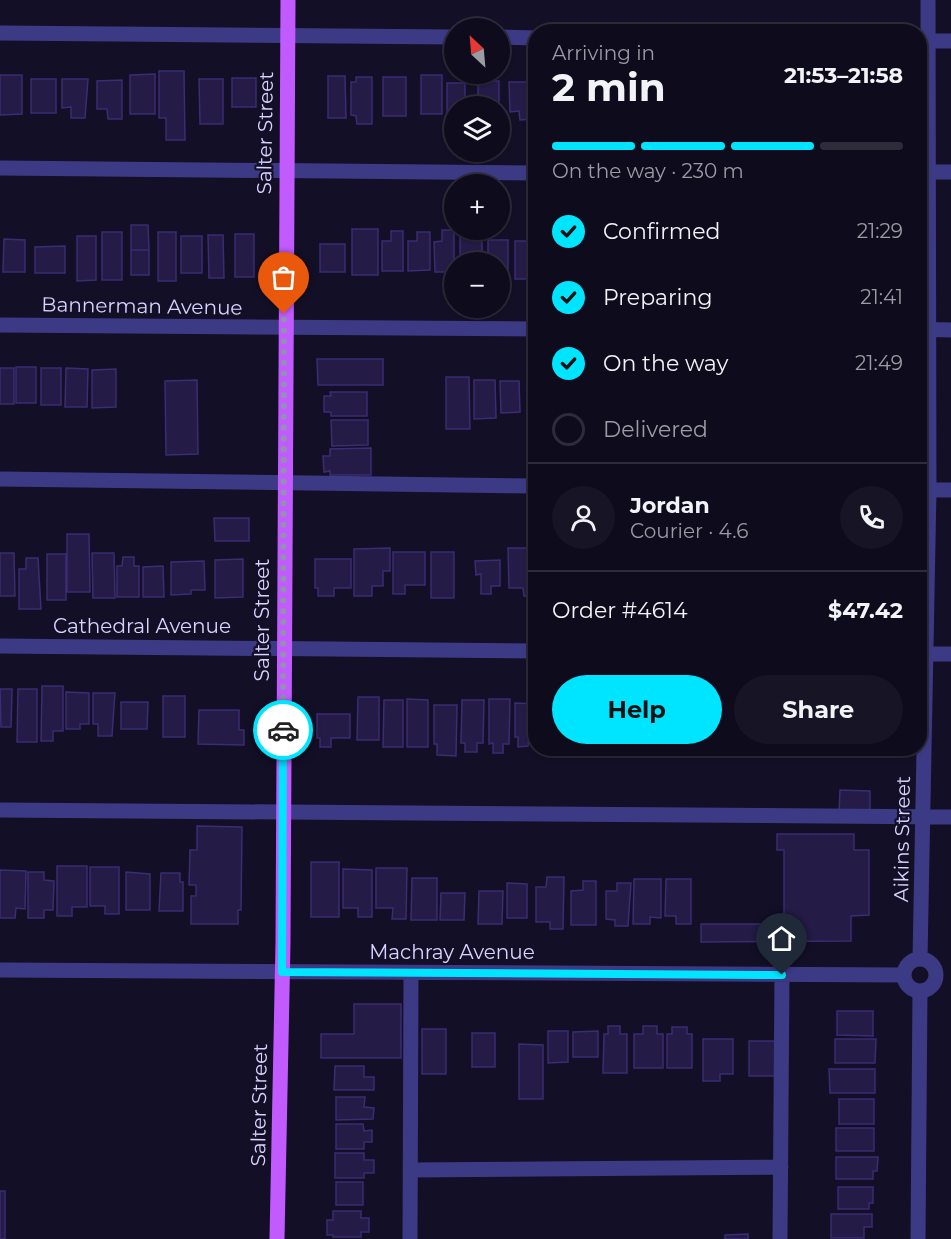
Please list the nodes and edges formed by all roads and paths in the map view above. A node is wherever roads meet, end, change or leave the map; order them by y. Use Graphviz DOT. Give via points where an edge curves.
graph roads {
  1 [pos="288,0"];
  2 [pos="928,0"];
  3 [pos="926,24"];
  4 [pos="0,33"];
  5 [pos="287,36"];
  6 [pos="444,37"];
  7 [pos="510,37"];
  8 [pos="528,38"];
  9 [pos="927,40"];
  10 [pos="951,40"];
  11 [pos="927,139"];
  12 [pos="0,168"];
  13 [pos="285,169"];
  14 [pos="928,172"];
  15 [pos="951,172"];
  16 [pos="528,173"];
  17 [pos="927,211"];
  18 [pos="0,325"];
  19 [pos="284,329"];
  20 [pos="528,329"];
  21 [pos="927,329"];
  22 [pos="951,330"];
  23 [pos="0,479"];
  24 [pos="283,483"];
  25 [pos="528,486"];
  26 [pos="951,489"];
  27 [pos="927,490"];
  28 [pos="0,646"];
  29 [pos="283,648"];
  30 [pos="528,651"];
  31 [pos="927,654"];
  32 [pos="951,654"];
  33 [pos="923,756"];
  34 [pos="0,810"];
  35 [pos="283,811"];
  36 [pos="923,817"];
  37 [pos="951,817"];
  38 [pos="920,959"];
  39 [pos="0,970"];
  40 [pos="282,972"];
  41 [pos="411,973"];
  42 [pos="782,975"];
  43 [pos="904,975"];
  44 [pos="944,976"];
  45 [pos="920,991"];
  46 [pos="781,1167"];
  47 [pos="410,1170"];
  48 [pos="277,1239"];
  49 [pos="410,1239"];
  50 [pos="780,1239"];
  51 [pos="918,1239"];
  1 -- 5 [label="main road, Salter Street"];
  2 -- 3 [label="street, Aikins Street"];
  4 -- 5 [label="street"];
  5 -- 6 [label="street"];
  5 -- 13 [label="main road, Salter Street"];
  7 -- 8 [label="street"];
  9 -- 10 [label="street"];
  11 -- 14 [label="street, Aikins Street"];
  12 -- 13 [label="street"];
  13 -- 16 [label="street"];
  13 -- 19 [label="main road, Salter Street"];
  14 -- 15 [label="street"];
  14 -- 17 [label="street, Aikins Street"];
  18 -- 19 [label="street, Bannerman Avenue"];
  19 -- 20 [label="street, Bannerman Avenue"];
  19 -- 24 [label="main road, Salter Street"];
  21 -- 22 [label="street"];
  23 -- 24 [label="street"];
  24 -- 25 [label="street"];
  24 -- 29 [label="main road, Salter Street"];
  26 -- 27 [label="street"];
  28 -- 29 [label="street, Cathedral Avenue"];
  29 -- 30 [label="street, Cathedral Avenue"];
  29 -- 35 [label="main road, Salter Street"];
  31 -- 32 [label="street"];
  33 -- 36 [label="street, Aikins Street"];
  34 -- 35 [label="street"];
  35 -- 36 [label="street"];
  35 -- 40 [label="main road, Salter Street"];
  36 -- 37 [label="street"];
  36 -- 38 [label="street, Aikins Street"];
  38 -- 43 [label="street" via="908,965"];
  38 -- 44 [label="street"];
  39 -- 40 [label="street, Machray Avenue"];
  40 -- 41 [label="street, Machray Avenue"];
  40 -- 48 [label="main road, Salter Street"];
  41 -- 42 [label="street, Machray Avenue"];
  41 -- 47 [label="street"];
  42 -- 43 [label="street, Machray Avenue"];
  42 -- 46 [label="street"];
  43 -- 45 [label="street" via="908,986"];
  44 -- 45 [label="street"];
  45 -- 51 [label="street"];
  46 -- 47 [label="street"];
  46 -- 50 [label="street"];
  47 -- 49 [label="street"];
}
